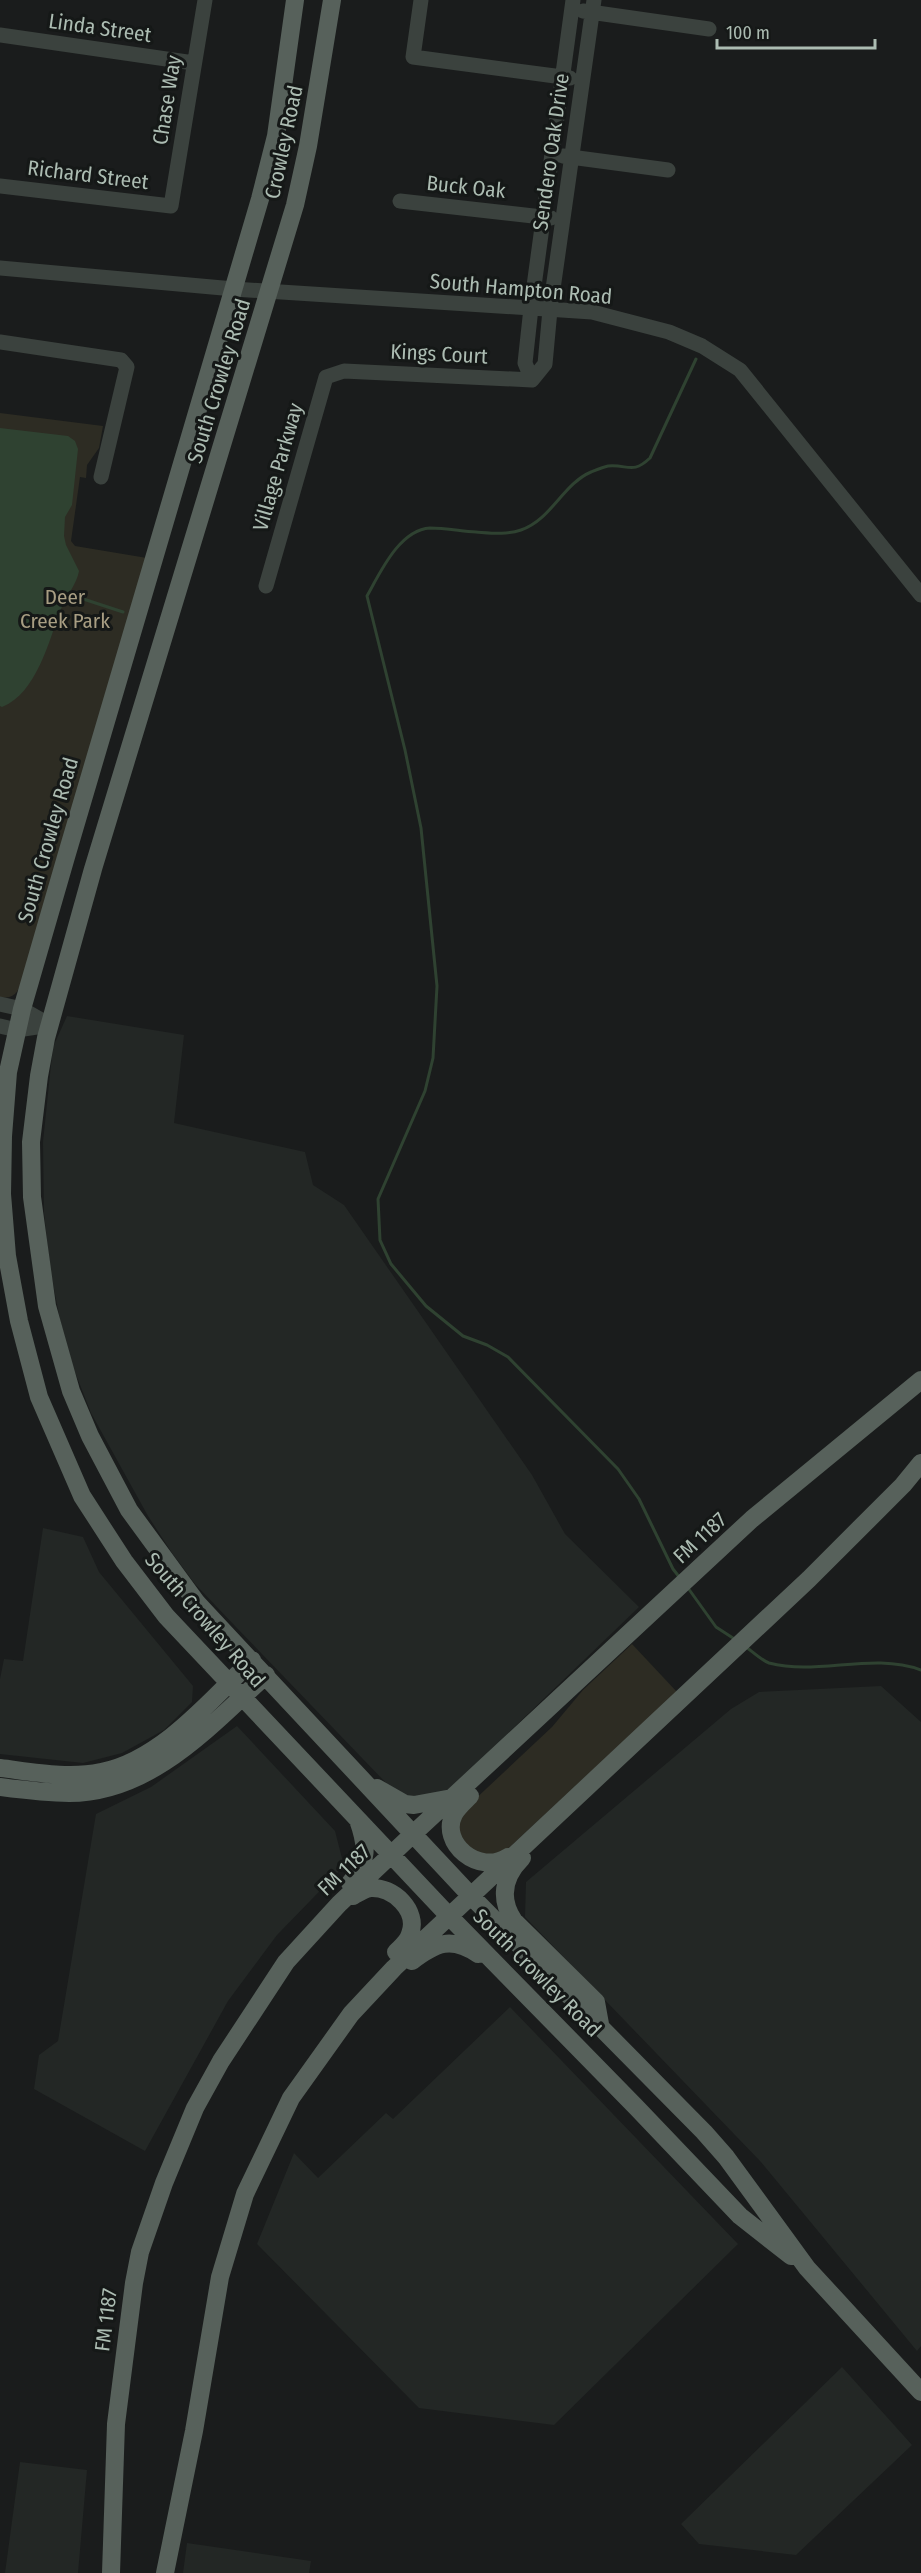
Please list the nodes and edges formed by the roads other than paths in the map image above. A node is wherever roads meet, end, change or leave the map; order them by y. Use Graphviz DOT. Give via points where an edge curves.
graph roads {
  1 [pos="205,0"];
  2 [pos="295,0"];
  3 [pos="333,0"];
  4 [pos="421,0"];
  5 [pos="572,5"];
  6 [pos="593,6"];
  7 [pos="709,29"];
  8 [pos="0,36"];
  9 [pos="194,63"];
  10 [pos="562,77"];
  11 [pos="582,80"];
  12 [pos="552,155"];
  13 [pos="572,157"];
  14 [pos="668,170"];
  15 [pos="0,186"];
  16 [pos="400,201"];
  17 [pos="171,206"];
  18 [pos="543,217"];
  19 [pos="563,219"];
  20 [pos="0,268"];
  21 [pos="234,290"];
  22 [pos="270,291"];
  23 [pos="531,308"];
  24 [pos="550,310"];
  25 [pos="0,342"];
  26 [pos="344,371"];
  27 [pos="532,380"];
  28 [pos="101,477"];
  29 [pos="266,586"];
  30 [pos="921,595"];
  31 [pos="0,1004"];
  32 [pos="22,1009"];
  33 [pos="50,1025"];
  34 [pos="8,1028"];
  35 [pos="921,1380"];
  36 [pos="90,1436"];
  37 [pos="61,1450"];
  38 [pos="921,1463"];
  39 [pos="252,1660"];
  40 [pos="266,1676"];
  41 [pos="228,1683"];
  42 [pos="242,1698"];
  43 [pos="536,1722"];
  44 [pos="654,1723"];
  45 [pos="0,1768"];
  46 [pos="105,1780"];
  47 [pos="368,1786"];
  48 [pos="0,1787"];
  49 [pos="454,1797"];
  50 [pos="356,1816"];
  51 [pos="413,1834"];
  52 [pos="517,1852"];
  53 [pos="392,1855"];
  54 [pos="470,1895"];
  55 [pos="339,1904"];
  56 [pos="448,1916"];
  57 [pos="286,1962"];
  58 [pos="494,1963"];
  59 [pos="394,1968"];
  60 [pos="600,2024"];
  61 [pos="659,2084"];
  62 [pos="636,2107"];
  63 [pos="279,2121"];
  64 [pos="807,2268"];
  65 [pos="921,2392"];
  66 [pos="111,2573"];
  67 [pos="165,2573"];
  1 -- 9 [label="street, Chase Way"];
  2 -- 21 [label="main road, Crowley Road" via="276,136"];
  3 -- 22 [label="main road, Crowley Road" via="308,146"];
  4 -- 10 [label="street" via="413,57"];
  5 -- 6 [label="street"];
  5 -- 10 [label="street, Sendero Oak Drive"];
  6 -- 7 [label="street"];
  6 -- 11 [label="street, Sendero Oak Drive"];
  8 -- 9 [label="street, Linda Street"];
  9 -- 17 [label="street, Chase Way"];
  10 -- 11 [label="street"];
  10 -- 12 [label="street, Sendero Oak Drive"];
  11 -- 13 [label="street, Sendero Oak Drive"];
  12 -- 13 [label="street"];
  12 -- 18 [label="street, Sendero Oak Drive"];
  13 -- 14 [label="street"];
  13 -- 19 [label="street, Sendero Oak Drive"];
  15 -- 17 [label="street, Richard Street"];
  16 -- 18 [label="street, Buck Oak"];
  18 -- 19 [label="street, Buck Oak"];
  18 -- 23 [label="street, Sendero Oak Drive"];
  19 -- 24 [label="street, Sendero Oak Drive"];
  20 -- 21 [label="street, South Hampton Road"];
  21 -- 22 [label="street, South Hampton Road"];
  21 -- 32 [label="main road, South Crowley Road"];
  22 -- 23 [label="street, South Hampton Road"];
  22 -- 33 [label="main road, South Crowley Road" via="93,869"];
  23 -- 24 [label="street, South Hampton Road"];
  23 -- 27 [label="street" via="525,363"];
  24 -- 27 [label="street" via="545,364"];
  24 -- 30 [label="street, South Hampton Road" via="592,312 661,329 702,346 740,370"];
  25 -- 28 [label="street" via="121,360 128,367"];
  26 -- 27 [label="street, Kings Court"];
  26 -- 29 [label="street, Village Parkway" via="326,377"];
  31 -- 32 [label="street"];
  32 -- 33 [label="street"];
  32 -- 34 [label="main road, South Crowley Road"];
  33 -- 34 [label="street"];
  33 -- 36 [label="main road, South Crowley Road" via="31,1142 32,1197 47,1305 71,1391"];
  34 -- 37 [label="main road, South Crowley Road" via="2,1194 7,1256 39,1397"];
  35 -- 43 [label="main road, FM 1187 / FM 1187" via="752,1519"];
  36 -- 37 [label="main road"];
  36 -- 39 [label="main road, South Crowley Road" via="129,1510 197,1603"];
  37 -- 41 [label="main road, South Crowley Road" via="82,1496 124,1561 166,1616"];
  38 -- 44 [label="main road" via="809,1578"];
  39 -- 40 [label="main road, South Crowley Road"];
  39 -- 41 [label="main road"];
  40 -- 42 [label="main road"];
  40 -- 47 [label="main road, South Crowley Road"];
  41 -- 42 [label="main road, South Crowley Road"];
  41 -- 46 [label="main road" via="179,1730"];
  42 -- 46 [label="main road" via="198,1737 139,1778"];
  42 -- 50 [label="main road, South Crowley Road"];
  43 -- 49 [label="main road, FM 1187 / FM 1187"];
  43 -- 52 [label="main road" via="529,1743 459,1806 451,1824 460,1848 473,1860 496,1864"];
  44 -- 52 [label="main road"];
  44 -- 60 [label="main road" via="650,1739 519,1860 505,1884 506,1903 514,1921 596,2002"];
  45 -- 46 [label="main road"];
  46 -- 48 [label="main road" via="70,1793"];
  47 -- 49 [label="main road" via="405,1804"];
  47 -- 51 [label="main road, South Crowley Road"];
  49 -- 51 [label="main road, FM 1187 / FM 1187"];
  50 -- 53 [label="main road, South Crowley Road"];
  50 -- 57 [label="main road" via="364,1836 360,1872 289,1949"];
  51 -- 53 [label="main road, FM 1187 / FM 1187"];
  51 -- 54 [label="main road, South Crowley Road"];
  52 -- 54 [label="main road"];
  53 -- 55 [label="main road, FM 1187 / FM 1187"];
  53 -- 56 [label="main road, South Crowley Road"];
  54 -- 56 [label="main road"];
  54 -- 60 [label="main road, South Crowley Road"];
  55 -- 57 [label="main road, FM 1187 / FM 1187"];
  55 -- 63 [label="main road" via="369,1888 386,1891 409,1911 411,1932 408,1941 346,2005 315,2046 280,2103"];
  56 -- 58 [label="main road, South Crowley Road"];
  56 -- 59 [label="main road"];
  57 -- 66 [label="main road, FM 1187 / FM 1187" via="220,2061 195,2108 140,2252 116,2424"];
  58 -- 59 [label="main road" via="468,1947 443,1943 405,1966"];
  58 -- 62 [label="main road, South Crowley Road"];
  59 -- 63 [label="main road" via="330,2042"];
  60 -- 61 [label="main road, South Crowley Road"];
  61 -- 62 [label="main road"];
  61 -- 64 [label="main road, South Crowley Road" via="726,2157"];
  62 -- 64 [label="main road, South Crowley Road" via="740,2216"];
  63 -- 67 [label="main road" via="245,2194 220,2277"];
  64 -- 65 [label="main road, South Crowley Road"];
}
